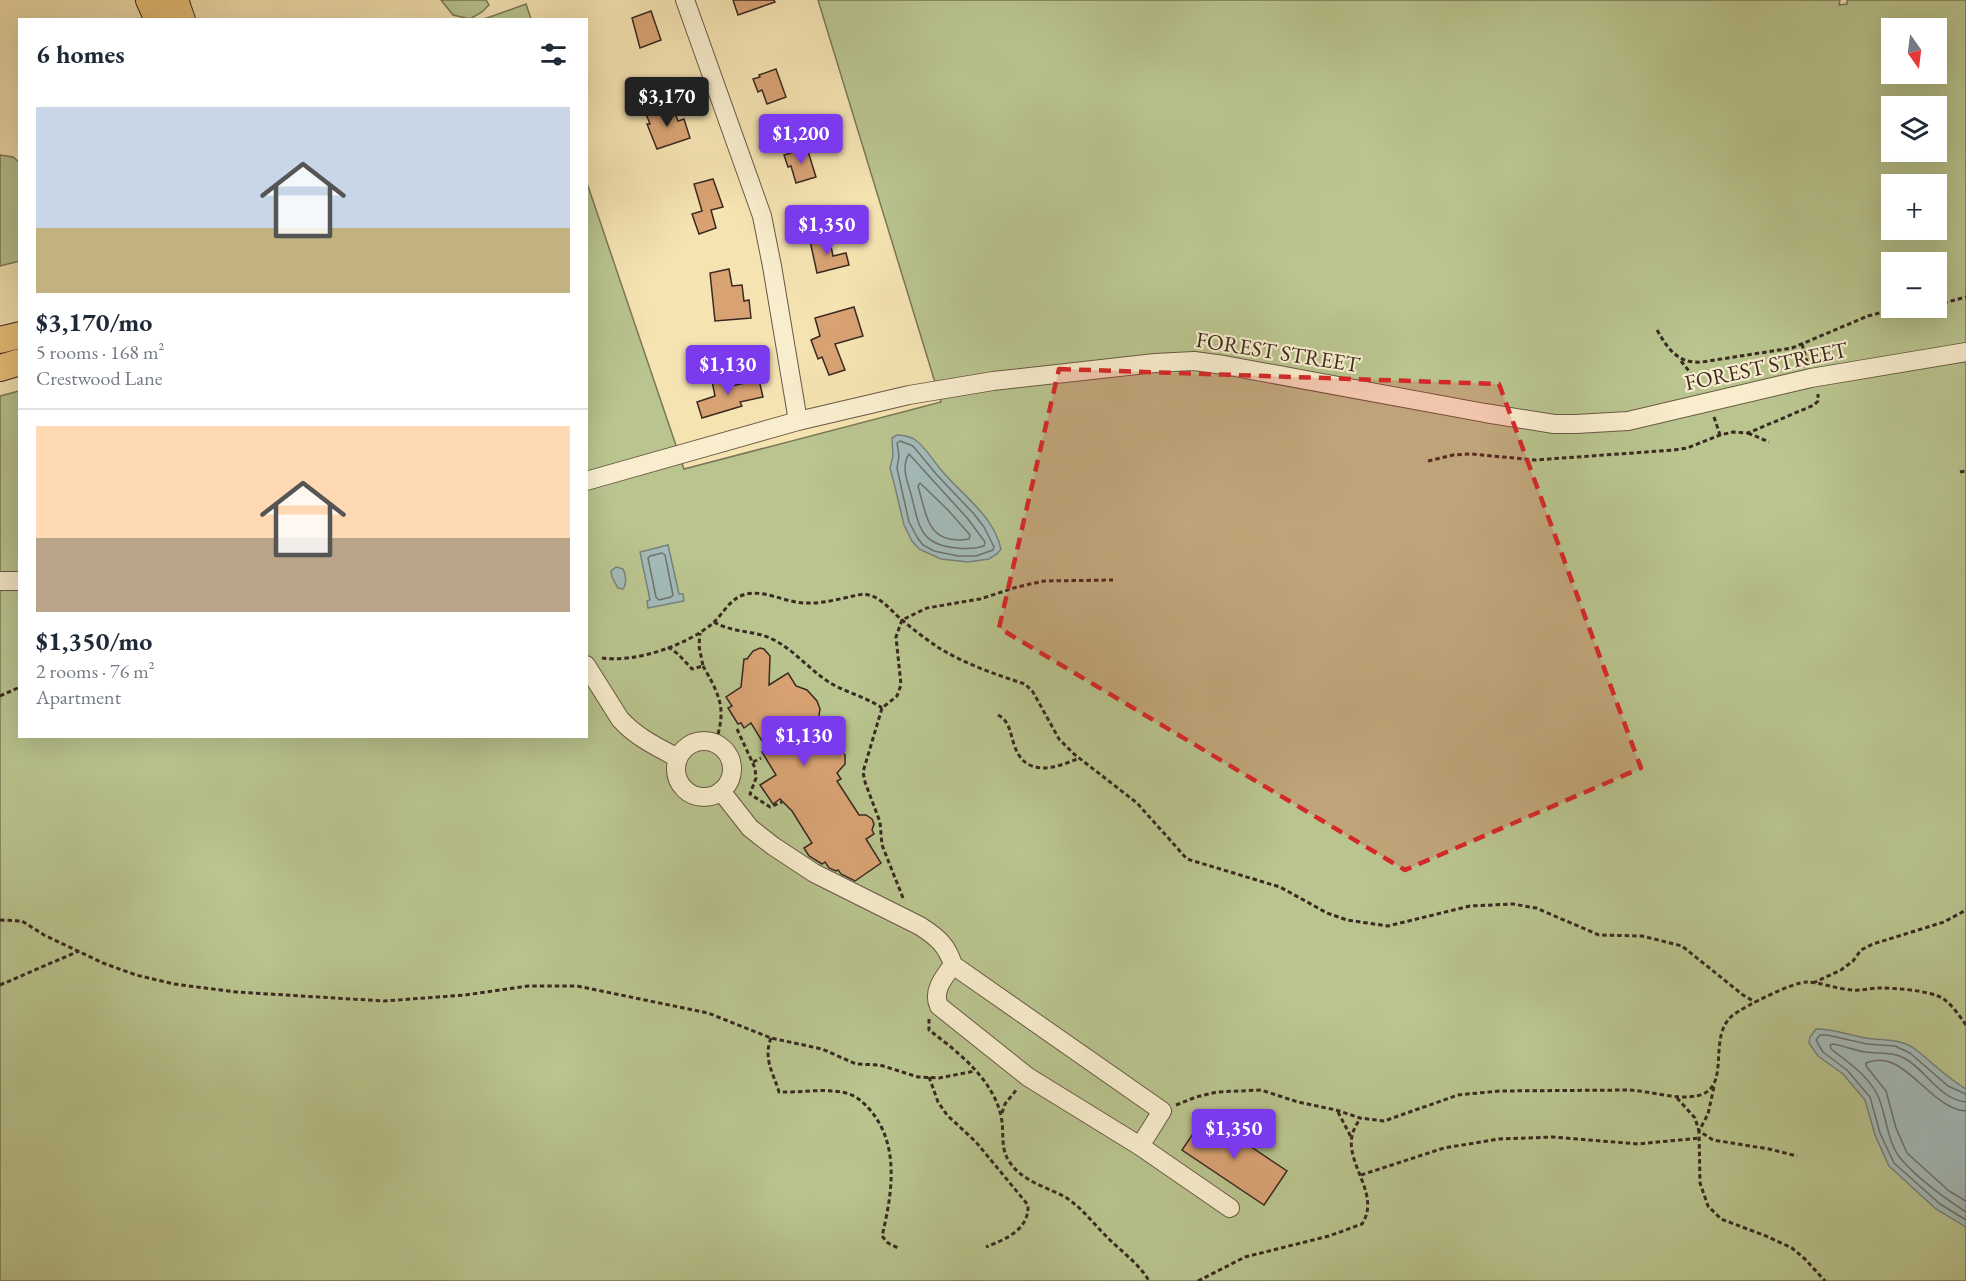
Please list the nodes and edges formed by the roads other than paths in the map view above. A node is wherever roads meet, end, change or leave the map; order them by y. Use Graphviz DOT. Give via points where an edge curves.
graph roads {
  1 [pos="149,0"];
  2 [pos="175,0"];
  3 [pos="685,0"];
  4 [pos="157,18"];
  5 [pos="181,18"];
  6 [pos="18,336"];
  7 [pos="0,340"];
  8 [pos="1966,352"];
  9 [pos="18,363"];
  10 [pos="0,368"];
  11 [pos="798,421"];
  12 [pos="588,480"];
  13 [pos="0,581"];
  14 [pos="18,581"];
  15 [pos="592,661"];
  16 [pos="678,758"];
  17 [pos="721,791"];
  18 [pos="952,965"];
  19 [pos="1140,1146"];
  20 [pos="1230,1208"];
  1 -- 4 [label="highway"];
  2 -- 5 [label="highway"];
  3 -- 11 [label="street" via="762,216"];
  6 -- 7 [label="highway"];
  8 -- 11 [label="street, FOREST STREET" via="1811,378 1628,421 1554,424 1194,361 935,390"];
  9 -- 10 [label="highway"];
  11 -- 12 [label="street, FOREST STREET"];
  13 -- 14 [label="street"];
  15 -- 16 [label="street" via="626,727"];
  16 -- 17 [label="street" via="676,772 684,789 700,797"];
  16 -- 17 [label="street" via="694,742 716,743 727,752 732,770"];
  17 -- 18 [label="street" via="750,828 773,846 814,873 912,922 942,942"];
  18 -- 19 [label="street" via="941,981 937,1003 1028,1077"];
  18 -- 19 [label="street" via="1162,1111"];
  19 -- 20 [label="street"];
}
